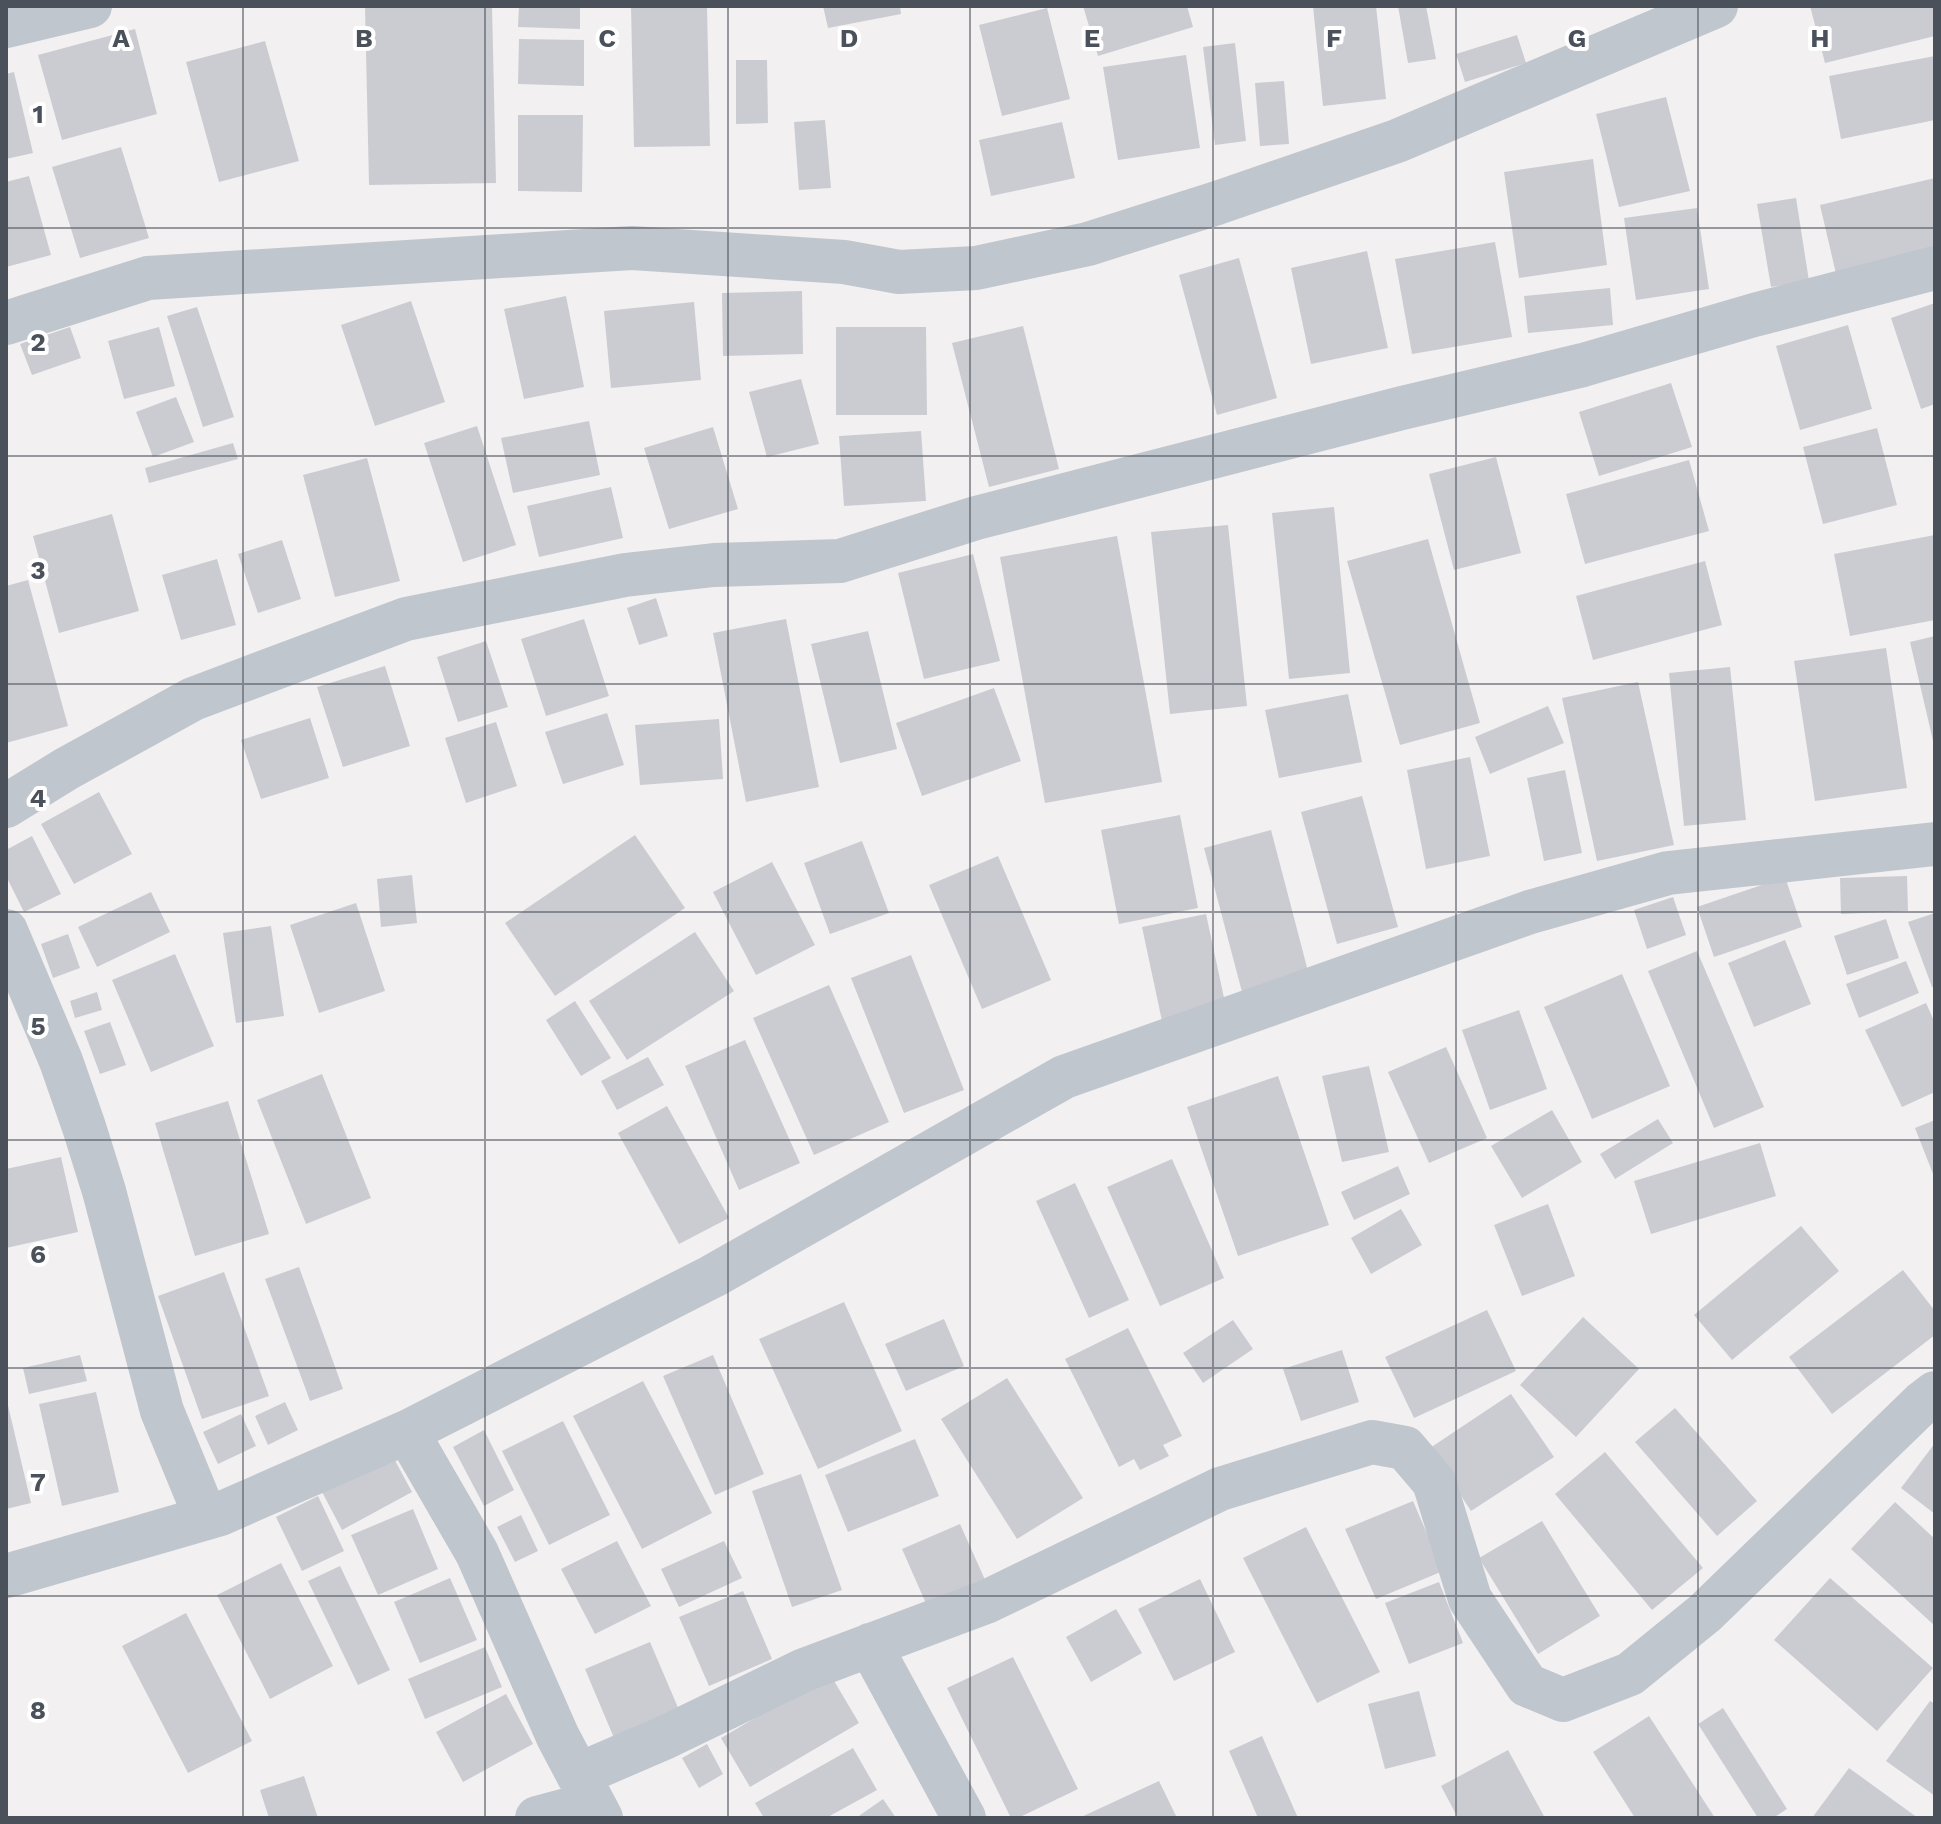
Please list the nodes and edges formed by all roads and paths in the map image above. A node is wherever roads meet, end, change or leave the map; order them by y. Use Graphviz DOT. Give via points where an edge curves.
graph roads {
  1 [pos="90,6"];
  2 [pos="1716,6"];
  3 [pos="6,26"];
  4 [pos="1935,268"];
  5 [pos="6,323"];
  6 [pos="6,806"];
  7 [pos="1935,844"];
  8 [pos="6,931"];
  9 [pos="1935,1393"];
  10 [pos="407,1432"];
  11 [pos="206,1518"];
  12 [pos="6,1576"];
  13 [pos="870,1645"];
  14 [pos="590,1798"];
  15 [pos="537,1818"];
  16 [pos="964,1818"];
  1 -- 3 [label="street"];
  2 -- 5 [label="street" via="1382,146 1088,244 976,268 899,272 844,262 632,248 148,278"];
  4 -- 6 [label="street" via="1583,365 976,518 840,561 714,565 625,575 406,619 193,699"];
  7 -- 10 [label="street" via="1668,873 1530,912 1064,1077 713,1276"];
  8 -- 11 [label="street" via="84,1127 162,1411"];
  9 -- 13 [label="street" via="1705,1613 1630,1674 1563,1700 1527,1685 1470,1599 1434,1482 1405,1448 1372,1442 1220,1489 986,1602"];
  10 -- 11 [label="street"];
  10 -- 14 [label="street" via="477,1553"];
  11 -- 12 [label="street"];
  13 -- 14 [label="street" via="804,1670 666,1737"];
  13 -- 16 [label="street"];
  14 -- 15 [label="street"];
}
